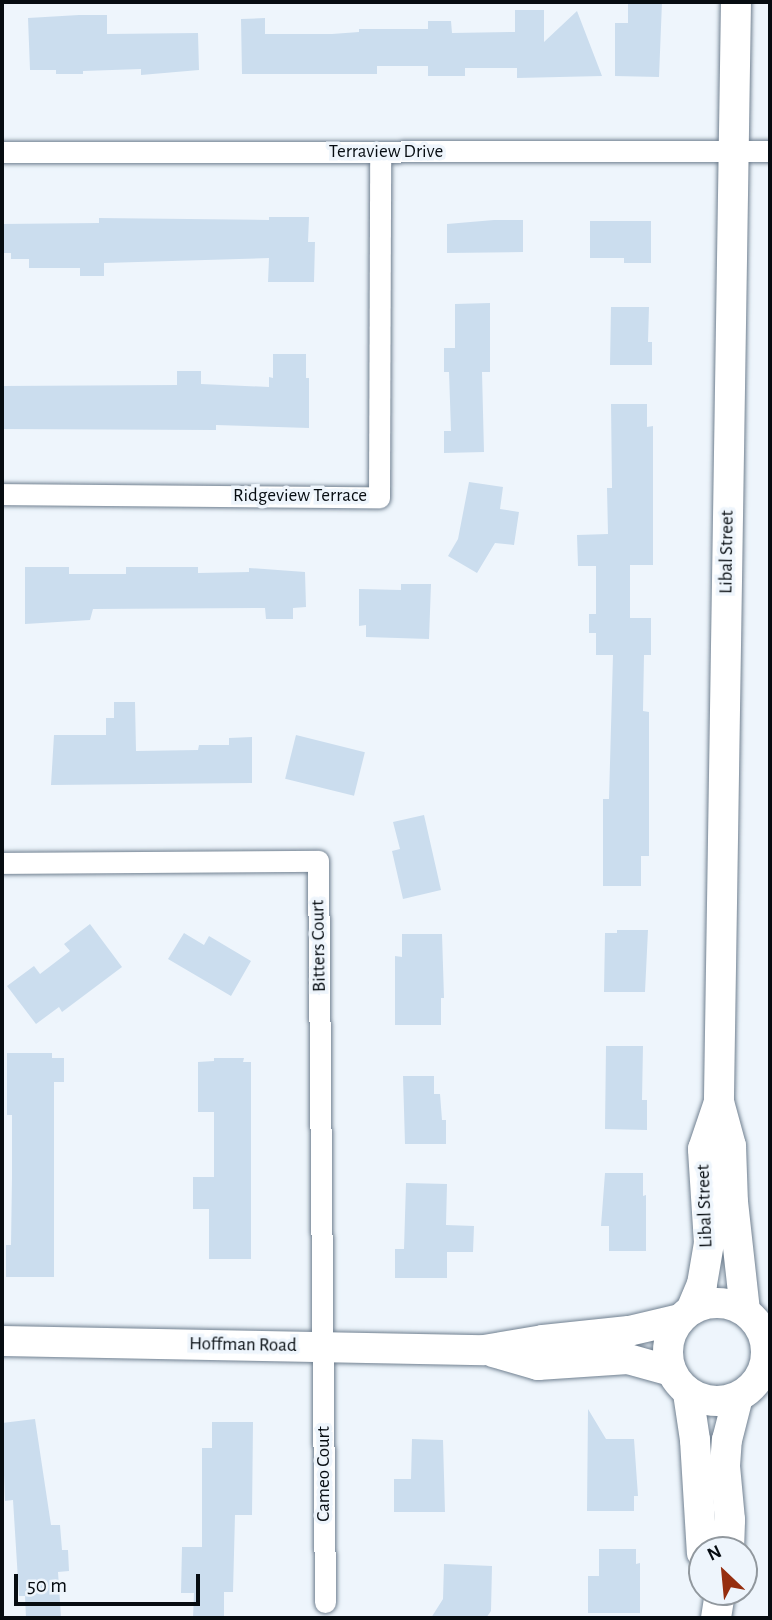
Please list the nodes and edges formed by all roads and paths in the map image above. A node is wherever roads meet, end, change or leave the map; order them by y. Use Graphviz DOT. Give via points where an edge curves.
graph roads {
  1 [pos="736,2"];
  2 [pos="734,151"];
  3 [pos="770,151"];
  4 [pos="2,152"];
  5 [pos="380,152"];
  6 [pos="2,494"];
  7 [pos="2,863"];
  8 [pos="719,1102"];
  9 [pos="686,1314"];
  10 [pos="759,1325"];
  11 [pos="2,1341"];
  12 [pos="323,1346"];
  13 [pos="484,1350"];
  14 [pos="680,1382"];
  15 [pos="755,1385"];
  16 [pos="700,1536"];
  17 [pos="729,1536"];
  18 [pos="326,1602"];
  1 -- 2 [label="street, Libal Street"];
  2 -- 3 [label="street, Terraview Drive"];
  2 -- 5 [label="street, Terraview Drive"];
  2 -- 8 [label="street, Libal Street"];
  4 -- 5 [label="street, Terraview Drive"];
  5 -- 6 [label="street, Ridgeview Terrace" via="379,497"];
  7 -- 12 [label="street, Bitters Court" via="318,861"];
  8 -- 9 [label="street, Libal Street" via="703,1149 709,1243 702,1284"];
  8 -- 10 [label="street, Libal Street" via="731,1146 733,1202"];
  9 -- 10 [label="street" via="718,1303"];
  9 -- 13 [label="street, Hoffman Road" via="629,1331"];
  9 -- 14 [label="street" via="668,1344"];
  10 -- 15 [label="street" via="767,1356"];
  11 -- 12 [label="street, Hoffman Road"];
  12 -- 13 [label="street, Hoffman Road"];
  12 -- 18 [label="street, Cameo Court"];
  13 -- 14 [label="street, Hoffman Road" via="538,1365 628,1359"];
  14 -- 15 [label="street" via="713,1402"];
  14 -- 16 [label="street"];
  15 -- 17 [label="street" via="727,1440 724,1466"];
}
